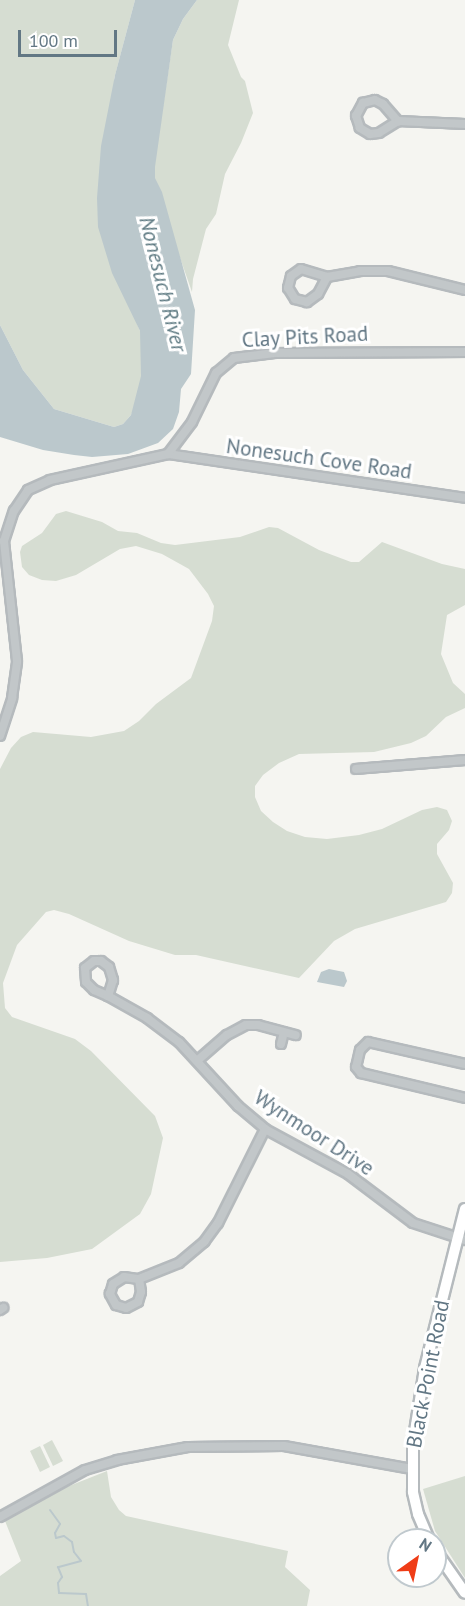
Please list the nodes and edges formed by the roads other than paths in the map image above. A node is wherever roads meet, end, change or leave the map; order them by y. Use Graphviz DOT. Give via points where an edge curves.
graph roads {
  1 [pos="398,121"];
  2 [pos="465,124"];
  3 [pos="327,277"];
  4 [pos="465,290"];
  5 [pos="465,352"];
  6 [pos="168,454"];
  7 [pos="465,498"];
  8 [pos="0,736"];
  9 [pos="465,760"];
  10 [pos="356,769"];
  11 [pos="108,996"];
  12 [pos="284,1032"];
  13 [pos="296,1035"];
  14 [pos="281,1044"];
  15 [pos="198,1060"];
  16 [pos="465,1064"];
  17 [pos="465,1098"];
  18 [pos="266,1129"];
  19 [pos="465,1209"];
  20 [pos="461,1239"];
  21 [pos="139,1279"];
  22 [pos="412,1469"];
  23 [pos="0,1517"];
  24 [pos="424,1528"];
  25 [pos="447,1567"];
  26 [pos="465,1593"];
  1 -- 1 [label="street" via="375,100 363,103 356,116 360,128 370,134"];
  1 -- 2 [label="street"];
  3 -- 3 [label="street" via="308,269 298,270 289,279 289,291 297,301 310,301"];
  3 -- 4 [label="street" via="388,271"];
  5 -- 6 [label="street, Clay Pits Road" via="275,353 234,358 216,373 192,422"];
  6 -- 7 [label="street, Nonesuch Cove Road"];
  6 -- 8 [label="street" via="48,481 28,490 18,502 4,546 16,672"];
  9 -- 10 [label="street"];
  11 -- 15 [label="street, Wynmoor Drive" via="157,1025"];
  12 -- 13 [label="street"];
  12 -- 14 [label="street"];
  12 -- 15 [label="street" via="246,1025 227,1035"];
  15 -- 18 [label="street, Wynmoor Drive" via="237,1106"];
  16 -- 17 [label="street" via="368,1042 360,1050 356,1067 361,1073"];
  18 -- 20 [label="street, Wynmoor Drive" via="348,1174 413,1223"];
  18 -- 21 [label="street" via="221,1218 204,1242 179,1263"];
  19 -- 20 [label="main road, Black Point Road"];
  20 -- 22 [label="main road, Black Point Road" via="425,1368"];
  22 -- 23 [label="street" via="284,1446 188,1447 85,1470"];
  22 -- 24 [label="main road, Black Point Road" via="417,1511"];
  25 -- 26 [label="main road"];
}
